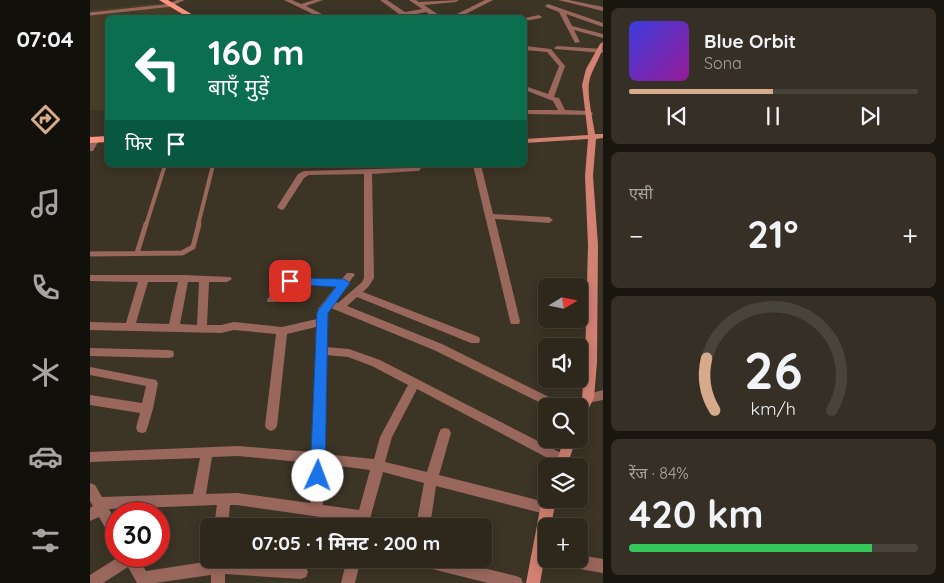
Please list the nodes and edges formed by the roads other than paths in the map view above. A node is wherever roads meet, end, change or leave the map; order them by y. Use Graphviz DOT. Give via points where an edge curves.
graph roads {
  1 [pos="162,0"];
  2 [pos="182,0"];
  3 [pos="287,0"];
  4 [pos="318,0"];
  5 [pos="383,0"];
  6 [pos="412,0"];
  7 [pos="456,0"];
  8 [pos="490,0"];
  9 [pos="561,0"];
  10 [pos="593,0"];
  11 [pos="603,2"];
  12 [pos="172,4"];
  13 [pos="418,4"];
  14 [pos="302,6"];
  15 [pos="548,6"];
  16 [pos="596,7"];
  17 [pos="563,9"];
  18 [pos="603,9"];
  19 [pos="426,10"];
  20 [pos="186,12"];
  21 [pos="90,14"];
  22 [pos="403,14"];
  23 [pos="190,15"];
  24 [pos="194,15"];
  25 [pos="321,15"];
  26 [pos="398,15"];
  27 [pos="435,15"];
  28 [pos="458,15"];
  29 [pos="539,17"];
  30 [pos="585,18"];
  31 [pos="527,19"];
  32 [pos="603,25"];
  33 [pos="569,27"];
  34 [pos="602,35"];
  35 [pos="580,36"];
  36 [pos="527,48"];
  37 [pos="557,48"];
  38 [pos="601,52"];
  39 [pos="527,89"];
  40 [pos="550,97"];
  41 [pos="527,112"];
  42 [pos="563,113"];
  43 [pos="589,113"];
  44 [pos="603,136"];
  45 [pos="592,138"];
  46 [pos="105,141"];
  47 [pos="527,142"];
  48 [pos="92,143"];
  49 [pos="164,167"];
  50 [pos="213,167"];
  51 [pos="418,167"];
  52 [pos="478,167"];
  53 [pos="368,171"];
  54 [pos="281,207"];
  55 [pos="490,216"];
  56 [pos="549,220"];
  57 [pos="137,253"];
  58 [pos="90,254"];
  59 [pos="90,278"];
  60 [pos="144,278"];
  61 [pos="184,278"];
  62 [pos="204,279"];
  63 [pos="227,279"];
  64 [pos="356,293"];
  65 [pos="272,300"];
  66 [pos="334,305"];
  67 [pos="515,320"];
  68 [pos="322,322"];
  69 [pos="90,326"];
  70 [pos="130,326"];
  71 [pos="174,327"];
  72 [pos="202,329"];
  73 [pos="282,331"];
  74 [pos="475,340"];
  75 [pos="321,351"];
  76 [pos="90,352"];
  77 [pos="169,354"];
  78 [pos="90,371"];
  79 [pos="414,384"];
  80 [pos="603,394"];
  81 [pos="541,398"];
  82 [pos="588,398"];
  83 [pos="90,400"];
  84 [pos="146,409"];
  85 [pos="271,426"];
  86 [pos="142,428"];
  87 [pos="445,434"];
  88 [pos="208,452"];
  89 [pos="90,457"];
  90 [pos="553,458"];
  91 [pos="318,459"];
  92 [pos="377,465"];
  93 [pos="431,478"];
  94 [pos="90,489"];
  95 [pos="224,498"];
  96 [pos="199,499"];
  97 [pos="538,502"];
  98 [pos="96,509"];
  99 [pos="316,510"];
  100 [pos="222,518"];
  101 [pos="347,518"];
  102 [pos="363,518"];
  103 [pos="424,518"];
  104 [pos="105,520"];
  105 [pos="588,563"];
  106 [pos="603,566"];
  107 [pos="115,567"];
  108 [pos="136,567"];
  109 [pos="200,567"];
  110 [pos="218,568"];
  111 [pos="264,568"];
  112 [pos="352,568"];
  113 [pos="456,568"];
  114 [pos="538,568"];
  115 [pos="301,572"];
  116 [pos="143,580"];
  117 [pos="90,583"];
  118 [pos="218,583"];
  119 [pos="348,583"];
  120 [pos="516,583"];
  121 [pos="534,583"];
  1 -- 12 [label="main road"];
  2 -- 12 [label="street"];
  3 -- 14 [label="street"];
  4 -- 14 [label="street"];
  5 -- 22 [label="street"];
  6 -- 13 [label="street"];
  7 -- 13 [label="street"];
  8 -- 28 [label="street"];
  9 -- 16 [label="street"];
  9 -- 17 [label="street"];
  10 -- 11 [label="street"];
  12 -- 20 [label="main road"];
  12 -- 21 [label="lane"];
  13 -- 19 [label="street"];
  14 -- 25 [label="street"];
  15 -- 17 [label="street"];
  16 -- 18 [label="street"];
  16 -- 30 [label="street"];
  17 -- 30 [label="street"];
  17 -- 33 [label="street"];
  19 -- 22 [label="street"];
  19 -- 27 [label="street"];
  20 -- 23 [label="main road"];
  20 -- 24 [label="main road"];
  22 -- 26 [label="street"];
  29 -- 31 [label="street"];
  30 -- 32 [label="street"];
  30 -- 35 [label="street"];
  33 -- 35 [label="street"];
  33 -- 35 [label="street"];
  34 -- 35 [label="street"];
  36 -- 40 [label="street" via="549,50 562,66"];
  37 -- 38 [label="street"];
  38 -- 43 [label="main road" via="589,69 585,85"];
  39 -- 40 [label="street"];
  40 -- 42 [label="street" via="559,102"];
  41 -- 42 [label="street"];
  42 -- 43 [label="street"];
  43 -- 45 [label="main road"];
  44 -- 45 [label="main road"];
  45 -- 47 [label="main road"];
  45 -- 82 [label="main road" via="589,176 593,245 592,337"];
  46 -- 48 [label="main road"];
  49 -- 57 [label="lane"];
  50 -- 57 [label="lane" via="193,247 182,253"];
  51 -- 53 [label="street"];
  52 -- 55 [label="street"];
  53 -- 54 [label="street" via="307,173 301,176"];
  53 -- 64 [label="street" via="369,278"];
  55 -- 56 [label="street"];
  55 -- 67 [label="street"];
  57 -- 58 [label="lane"];
  59 -- 60 [label="street"];
  60 -- 61 [label="street"];
  60 -- 70 [label="street"];
  61 -- 62 [label="street"];
  61 -- 71 [label="street"];
  62 -- 63 [label="street"];
  62 -- 72 [label="street"];
  64 -- 66 [label="street"];
  64 -- 74 [label="street"];
  65 -- 66 [label="street" via="281,286 290,281 347,279"];
  66 -- 68 [label="street" via="322,312"];
  66 -- 81 [label="street" via="438,347"];
  68 -- 73 [label="street"];
  68 -- 75 [label="street"];
  69 -- 70 [label="street"];
  70 -- 71 [label="street"];
  71 -- 72 [label="street"];
  72 -- 73 [label="street" via="234,326"];
  73 -- 85 [label="street"];
  75 -- 79 [label="street" via="361,356"];
  75 -- 91 [label="street"];
  76 -- 77 [label="street"];
  78 -- 84 [label="street" via="149,381 152,386"];
  79 -- 90 [label="street"];
  79 -- 92 [label="street" via="386,437"];
  80 -- 82 [label="street"];
  83 -- 84 [label="street"];
  84 -- 86 [label="street"];
  87 -- 93 [label="street"];
  88 -- 89 [label="street"];
  88 -- 91 [label="street" via="281,454"];
  88 -- 96 [label="street"];
  91 -- 92 [label="street"];
  91 -- 99 [label="street"];
  92 -- 93 [label="street"];
  92 -- 102 [label="street"];
  93 -- 97 [label="street"];
  93 -- 103 [label="street"];
  94 -- 98 [label="street"];
  95 -- 96 [label="street"];
  95 -- 99 [label="street"];
  95 -- 100 [label="street"];
  96 -- 98 [label="street"];
  98 -- 104 [label="street"];
  99 -- 101 [label="street"];
  105 -- 106 [label="street"];
  107 -- 117 [label="street"];
  108 -- 116 [label="street"];
  109 -- 116 [label="street"];
  110 -- 118 [label="street"];
  111 -- 115 [label="street"];
  112 -- 119 [label="street"];
  113 -- 120 [label="street"];
  114 -- 121 [label="main road"];
}
